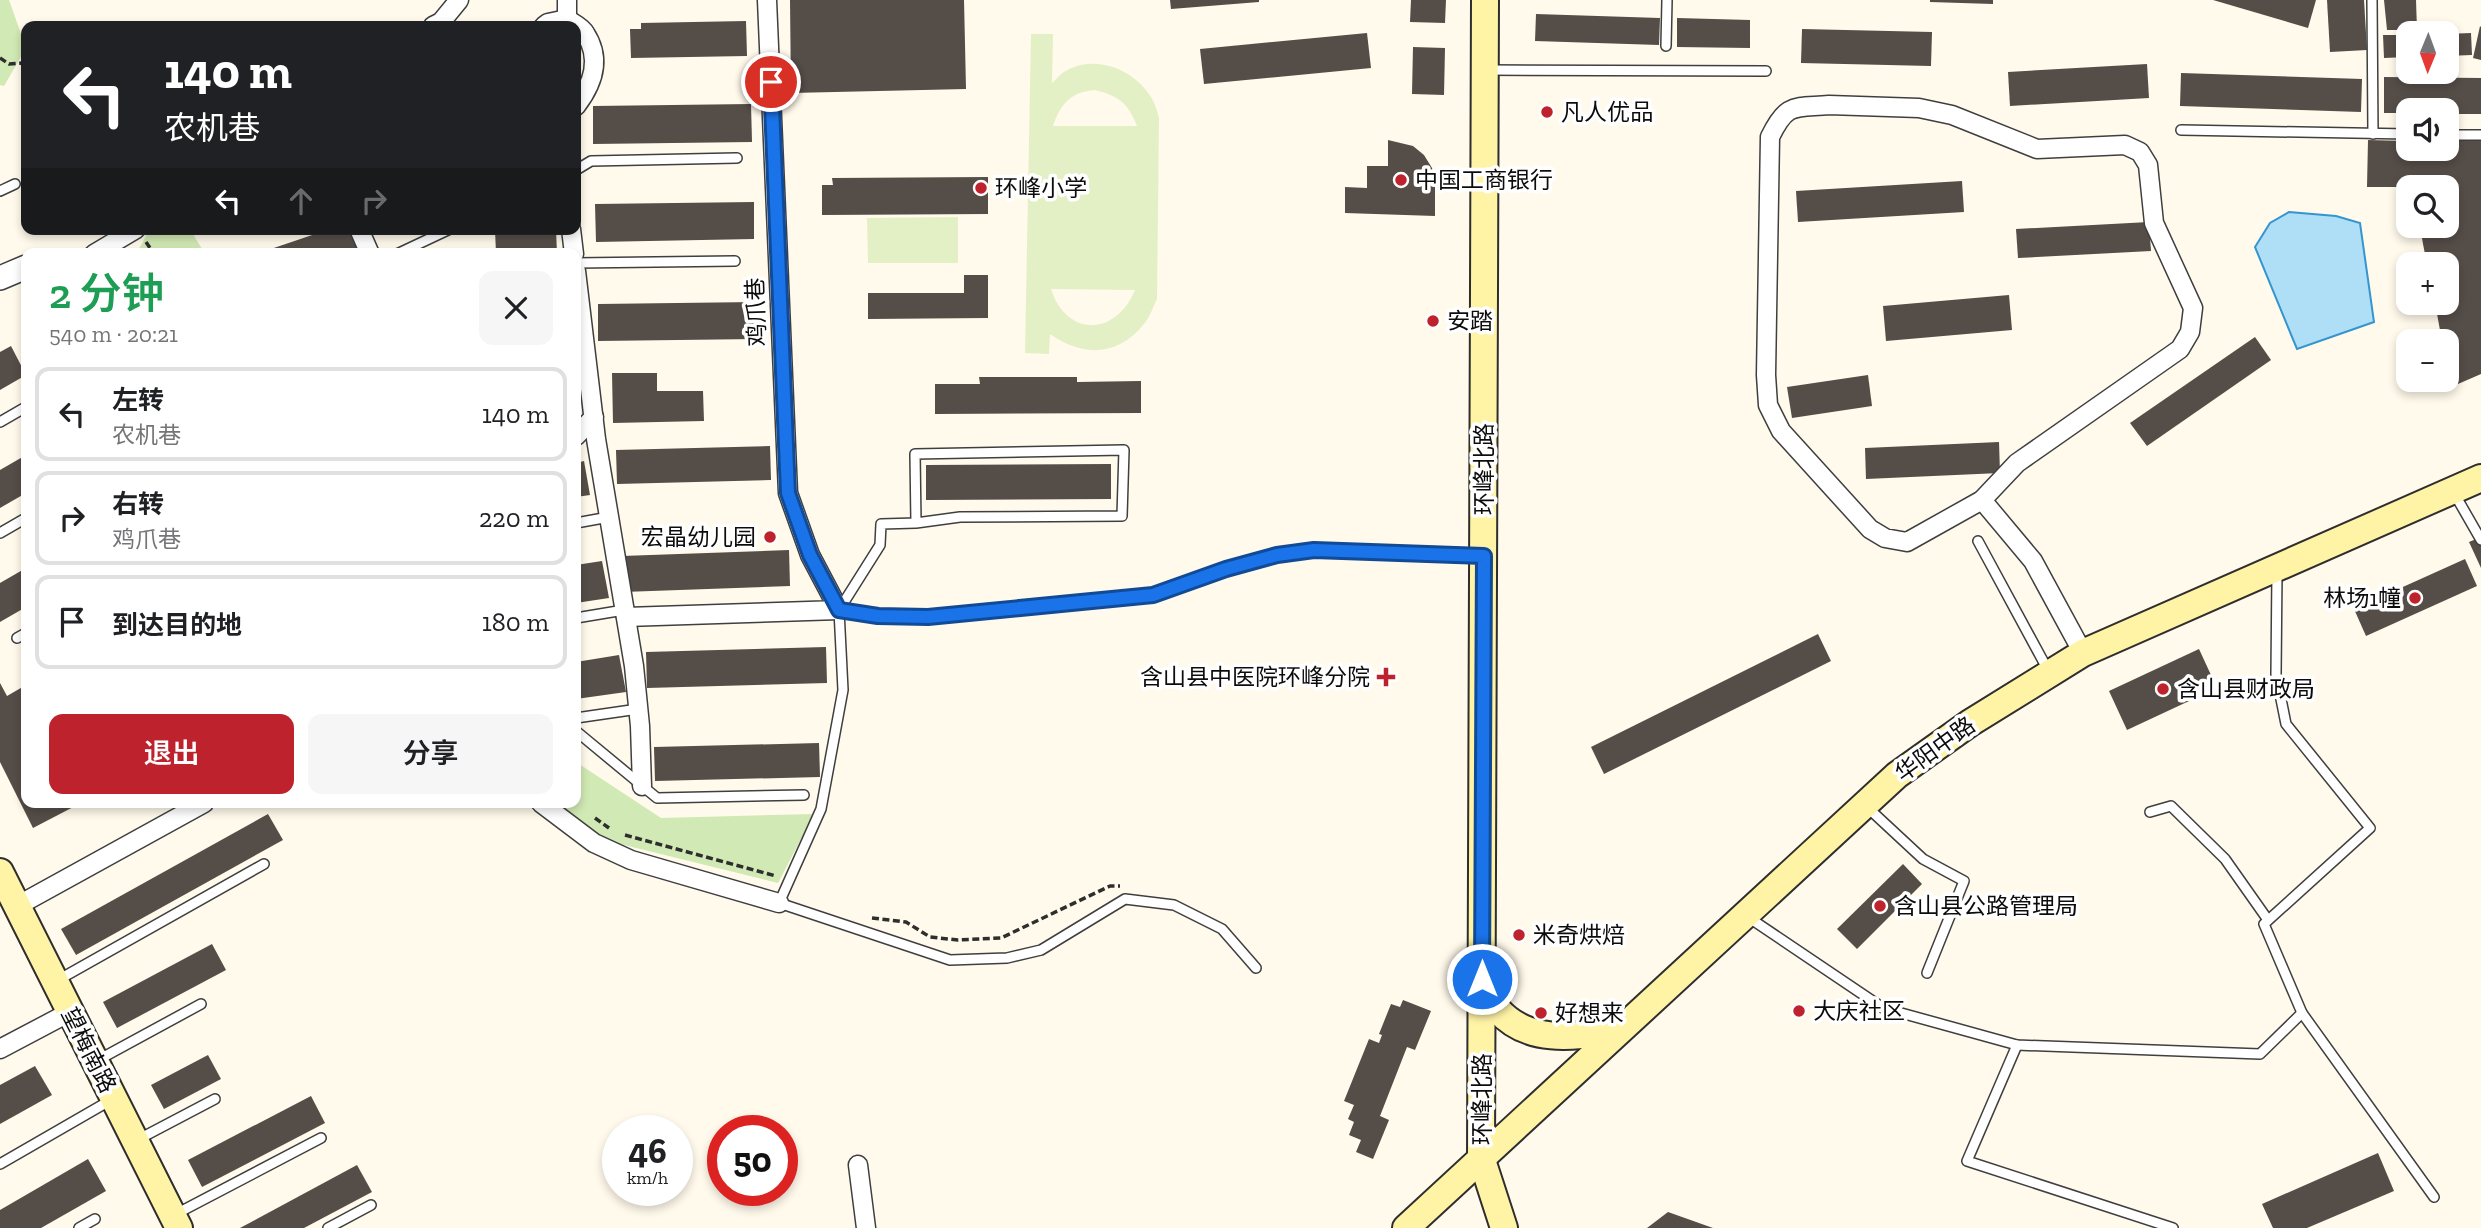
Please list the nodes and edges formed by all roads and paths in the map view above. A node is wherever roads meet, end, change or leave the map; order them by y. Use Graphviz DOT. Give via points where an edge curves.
graph roads {
  1 [pos="459,0"];
  2 [pos="568,0"];
  3 [pos="767,0"];
  4 [pos="1486,0"];
  5 [pos="1667,0"];
  6 [pos="2372,0"];
  7 [pos="567,19"];
  8 [pos="441,21"];
  9 [pos="560,21"];
  10 [pos="570,21"];
  11 [pos="581,29"];
  12 [pos="1667,46"];
  13 [pos="0,58"];
  14 [pos="21,63"];
  15 [pos="1485,70"];
  16 [pos="1766,71"];
  17 [pos="581,99"];
  18 [pos="2181,130"];
  19 [pos="2373,134"];
  20 [pos="2396,134"];
  21 [pos="2459,135"];
  22 [pos="2481,135"];
  23 [pos="737,158"];
  24 [pos="581,167"];
  25 [pos="15,184"];
  26 [pos="0,191"];
  27 [pos="126,235"];
  28 [pos="437,235"];
  29 [pos="104,248"];
  30 [pos="410,248"];
  31 [pos="735,261"];
  32 [pos="581,263"];
  33 [pos="21,269"];
  34 [pos="0,278"];
  35 [pos="581,314"];
  36 [pos="21,410"];
  37 [pos="593,417"];
  38 [pos="0,422"];
  39 [pos="581,430"];
  40 [pos="2481,478"];
  41 [pos="2453,490"];
  42 [pos="1982,500"];
  43 [pos="609,517"];
  44 [pos="21,520"];
  45 [pos="581,522"];
  46 [pos="916,523"];
  47 [pos="0,533"];
  48 [pos="2481,540"];
  49 [pos="1978,541"];
  50 [pos="1484,556"];
  51 [pos="2277,568"];
  52 [pos="839,610"];
  53 [pos="625,614"];
  54 [pos="581,618"];
  55 [pos="2083,653"];
  56 [pos="2050,673"];
  57 [pos="638,709"];
  58 [pos="581,717"];
  59 [pos="581,735"];
  60 [pos="642,786"];
  61 [pos="804,795"];
  62 [pos="1865,804"];
  63 [pos="192,808"];
  64 [pos="548,808"];
  65 [pos="2150,812"];
  66 [pos="595,818"];
  67 [pos="264,864"];
  68 [pos="0,872"];
  69 [pos="789,880"];
  70 [pos="1129,886"];
  71 [pos="779,903"];
  72 [pos="17,906"];
  73 [pos="1745,915"];
  74 [pos="870,918"];
  75 [pos="2268,920"];
  76 [pos="1256,968"];
  77 [pos="1927,973"];
  78 [pos="1482,979"];
  79 [pos="55,982"];
  80 [pos="201,1004"];
  81 [pos="70,1012"];
  82 [pos="2302,1013"];
  83 [pos="1620,1030"];
  84 [pos="2017,1045"];
  85 [pos="0,1049"];
  86 [pos="95,1061"];
  87 [pos="215,1098"];
  88 [pos="114,1099"];
  89 [pos="321,1138"];
  90 [pos="135,1141"];
  91 [pos="1481,1157"];
  92 [pos="0,1164"];
  93 [pos="858,1166"];
  94 [pos="2434,1197"];
  95 [pos="371,1205"];
  96 [pos="95,1219"];
  97 [pos="176,1222"];
  98 [pos="79,1228"];
  99 [pos="328,1228"];
  100 [pos="866,1228"];
  101 [pos="1406,1228"];
  102 [pos="1504,1228"];
  103 [pos="2173,1228"];
  1 -- 8 [label="street"];
  2 -- 7 [label="street"];
  3 -- 52 [label="street, 鸡爪巷" via="788,493 810,555"];
  4 -- 15 [label="main road, 环峰北路"];
  5 -- 12 [label="lane"];
  6 -- 19 [label="lane"];
  7 -- 9 [label="street"];
  7 -- 10 [label="street"];
  11 -- 17 [label="street" via="592,52 594,76"];
  13 -- 14 [label="path" via="9,64"];
  15 -- 16 [label="lane"];
  15 -- 50 [label="main road, 环峰北路"];
  18 -- 19 [label="lane"];
  19 -- 20 [label="lane"];
  21 -- 22 [label="lane"];
  23 -- 24 [label="lane" via="591,161"];
  25 -- 26 [label="lane"];
  27 -- 29 [label="street"];
  28 -- 30 [label="lane"];
  31 -- 32 [label="lane"];
  33 -- 34 [label="street"];
  35 -- 37 [label="street"];
  36 -- 38 [label="lane"];
  37 -- 39 [label="street"];
  37 -- 43 [label="street"];
  40 -- 41 [label="main road, 华阳中路"];
  41 -- 48 [label="lane"];
  41 -- 51 [label="main road, 华阳中路"];
  42 -- 42 [label="street" via="2017,463 2180,349 2190,332 2193,308 2154,223 2148,164 2140,152 2125,145 2037,149 1952,115 1919,108 1792,108 1780,117 1770,137 1766,375 1772,414 1808,461 1870,529 1885,538 1907,542"];
  42 -- 55 [label="street" via="2033,561"];
  43 -- 45 [label="lane"];
  43 -- 53 [label="street"];
  44 -- 47 [label="lane"];
  46 -- 46 [label="lane" via="960,517 1122,516 1124,450 915,454"];
  46 -- 52 [label="lane" via="881,524 880,545"];
  49 -- 56 [label="lane"];
  50 -- 52 [label="lane" via="1314,550 1226,569 1153,595 928,617"];
  50 -- 78 [label="main road, 环峰北路"];
  51 -- 55 [label="main road, 华阳中路"];
  51 -- 75 [label="lane" via="2276,674 2286,724 2370,828"];
  52 -- 53 [label="street"];
  52 -- 69 [label="lane" via="843,690 821,809"];
  53 -- 54 [label="lane"];
  53 -- 57 [label="street"];
  55 -- 56 [label="main road, 华阳中路"];
  56 -- 62 [label="main road, 华阳中路" via="1949,738"];
  57 -- 58 [label="lane"];
  57 -- 60 [label="street"];
  59 -- 60 [label="lane"];
  60 -- 61 [label="lane" via="657,798"];
  62 -- 73 [label="main road, 华阳中路"];
  62 -- 77 [label="lane" via="1923,859 1964,881"];
  63 -- 72 [label="street"];
  64 -- 71 [label="street" via="594,843 632,860"];
  65 -- 75 [label="lane" via="2171,806 2225,859"];
  66 -- 69 [label="path" via="617,833"];
  67 -- 79 [label="lane"];
  68 -- 72 [label="main road, 望梅南路"];
  69 -- 71 [label="lane"];
  70 -- 74 [label="path" via="1110,886 1001,938 986,940 930,937 906,922"];
  71 -- 76 [label="lane" via="950,960 1007,958 1041,950 1125,899 1174,905 1222,929"];
  72 -- 79 [label="main road, 望梅南路"];
  73 -- 83 [label="main road, 华阳中路"];
  73 -- 84 [label="lane" via="1883,1008"];
  75 -- 82 [label="lane" via="2263,923"];
  78 -- 83 [label="main road" via="1496,1008 1527,1031 1576,1037"];
  78 -- 91 [label="main road, 环峰北路"];
  79 -- 81 [label="main road, 望梅南路"];
  80 -- 86 [label="lane"];
  81 -- 85 [label="street"];
  81 -- 86 [label="main road, 望梅南路"];
  82 -- 84 [label="lane" via="2260,1054"];
  82 -- 94 [label="lane"];
  83 -- 91 [label="main road, 华阳中路"];
  84 -- 103 [label="lane" via="1967,1161"];
  86 -- 88 [label="main road, 望梅南路"];
  87 -- 90 [label="lane"];
  88 -- 90 [label="main road, 望梅南路"];
  88 -- 92 [label="lane"];
  89 -- 97 [label="lane"];
  90 -- 97 [label="main road, 望梅南路"];
  91 -- 101 [label="main road, 华阳中路"];
  91 -- 102 [label="main road, 环峰北路"];
  93 -- 100 [label="street"];
  95 -- 99 [label="lane"];
  96 -- 98 [label="lane"];
}
